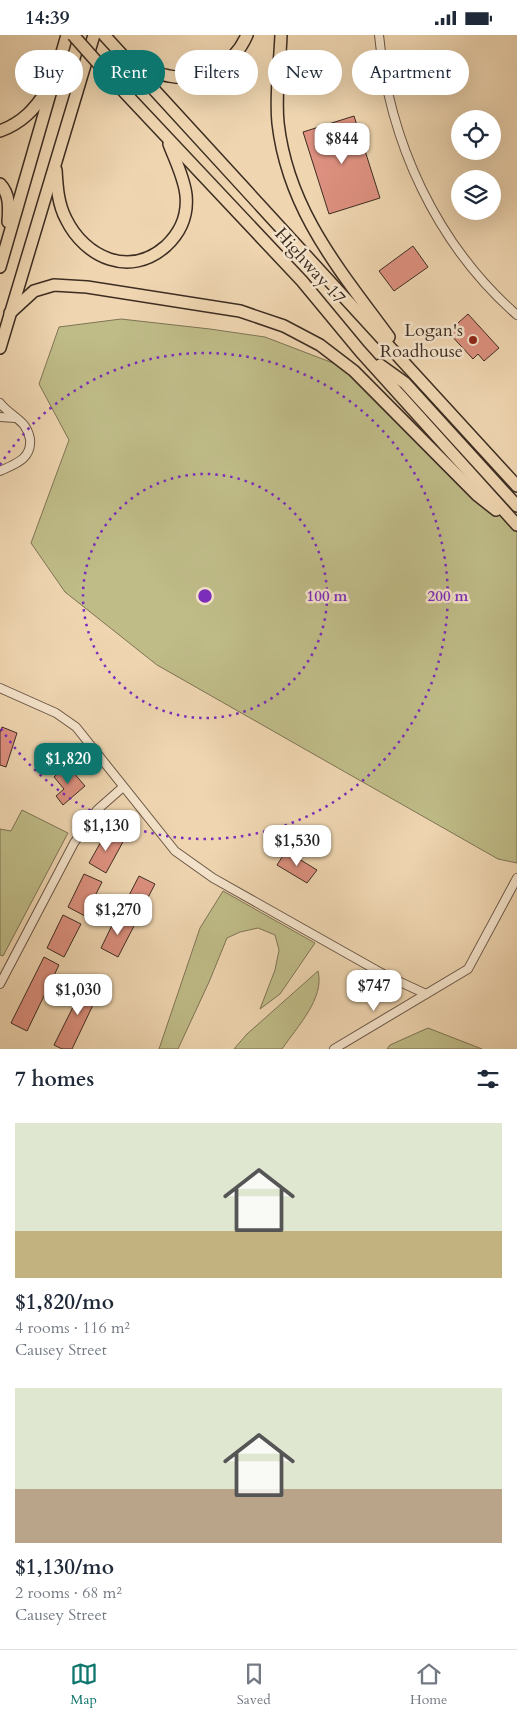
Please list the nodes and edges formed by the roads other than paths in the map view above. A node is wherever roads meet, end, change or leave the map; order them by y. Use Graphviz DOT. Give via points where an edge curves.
graph roads {
  1 [pos="67,35"];
  2 [pos="73,35"];
  3 [pos="94,35"];
  4 [pos="104,35"];
  5 [pos="247,35"];
  6 [pos="280,35"];
  7 [pos="379,35"];
  8 [pos="62,50"];
  9 [pos="118,50"];
  10 [pos="165,75"];
  11 [pos="43,95"];
  12 [pos="49,95"];
  13 [pos="159,95"];
  14 [pos="0,131"];
  15 [pos="166,138"];
  16 [pos="56,160"];
  17 [pos="0,184"];
  18 [pos="7,240"];
  19 [pos="0,267"];
  20 [pos="10,313"];
  21 [pos="517,315"];
  22 [pos="0,347"];
  23 [pos="360,351"];
  24 [pos="424,385"];
  25 [pos="0,403"];
  26 [pos="0,417"];
  27 [pos="18,419"];
  28 [pos="0,471"];
  29 [pos="517,486"];
  30 [pos="517,506"];
  31 [pos="517,526"];
  32 [pos="0,688"];
  33 [pos="123,787"];
  34 [pos="517,878"];
  35 [pos="0,984"];
  36 [pos="426,994"];
  37 [pos="334,1049"];
  1 -- 8 [label="highway"];
  2 -- 15 [label="highway, Highway 17, bridge"];
  3 -- 16 [label="highway"];
  4 -- 9 [label="highway, Highway 17"];
  5 -- 10 [label="highway" via="241,48 212,72 182,78"];
  6 -- 24 [label="highway" via="278,123 297,197 310,225 334,261"];
  7 -- 21 [label="street" via="387,92 409,163 423,193 460,252"];
  11 -- 14 [label="highway" via="25,118"];
  12 -- 18 [label="highway"];
  13 -- 24 [label="highway, Highway 17"];
  15 -- 16 [label="highway" via="186,195 182,227 156,255 139,261 120,262 103,257 87,248 75,235 60,202"];
  15 -- 23 [label="highway, Highway 17" via="302,281"];
  16 -- 20 [label="highway"];
  17 -- 18 [label="highway" via="10,207"];
  18 -- 19 [label="highway"];
  20 -- 22 [label="highway"];
  20 -- 31 [label="highway" via="34,291 54,285 87,287 240,311 284,326 320,345 354,371 477,495"];
  23 -- 30 [label="highway" via="405,383"];
  23 -- 31 [label="highway, Highway 17"];
  24 -- 29 [label="highway, Highway 17"];
  25 -- 27 [label="street"];
  26 -- 27 [label="street"];
  27 -- 28 [label="street" via="29,434 28,454"];
  32 -- 33 [label="street" via="56,713 76,727"];
  33 -- 35 [label="street" via="97,810 74,843"];
  33 -- 36 [label="street" via="175,851 213,878 384,975"];
  34 -- 36 [label="street" via="468,969"];
  36 -- 37 [label="street"];
}
